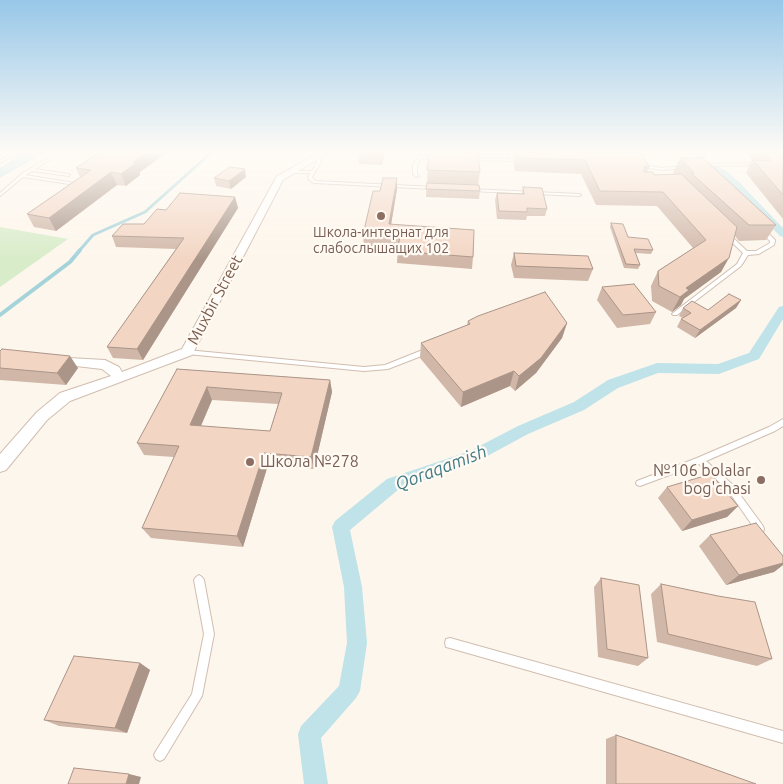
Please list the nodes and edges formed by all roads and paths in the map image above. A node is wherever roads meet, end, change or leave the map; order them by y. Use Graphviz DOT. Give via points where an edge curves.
graph roads {
  1 [pos="275,188"];
  2 [pos="433,188"];
  3 [pos="442,188"];
  4 [pos="462,189"];
  5 [pos="580,195"];
  6 [pos="760,227"];
  7 [pos="725,232"];
  8 [pos="746,253"];
  9 [pos="675,314"];
  10 [pos="436,347"];
  11 [pos="187,352"];
  12 [pos="37,358"];
  13 [pos="118,377"];
  14 [pos="783,422"];
  15 [pos="700,460"];
  16 [pos="0,466"];
  17 [pos="640,482"];
  18 [pos="767,539"];
  19 [pos="199,580"];
  20 [pos="450,643"];
  21 [pos="783,737"];
  22 [pos="160,755"];
  1 -- 11 [label="street, Muxbir Street"];
  2 -- 3 [label="lane"];
  4 -- 5 [label="lane"];
  6 -- 8 [label="lane" via="774,241 757,253"];
  7 -- 8 [label="lane"];
  8 -- 9 [label="lane" via="740,265"];
  10 -- 11 [label="lane" via="386,367 364,369"];
  11 -- 13 [label="street, Muxbir Street"];
  12 -- 13 [label="street" via="105,365"];
  13 -- 16 [label="street, Muxbir Street" via="65,398 42,416"];
  14 -- 15 [label="lane"];
  15 -- 17 [label="lane"];
  15 -- 18 [label="lane" via="730,487"];
  19 -- 22 [label="lane" via="209,634 196,696"];
  20 -- 21 [label="lane"];
}
